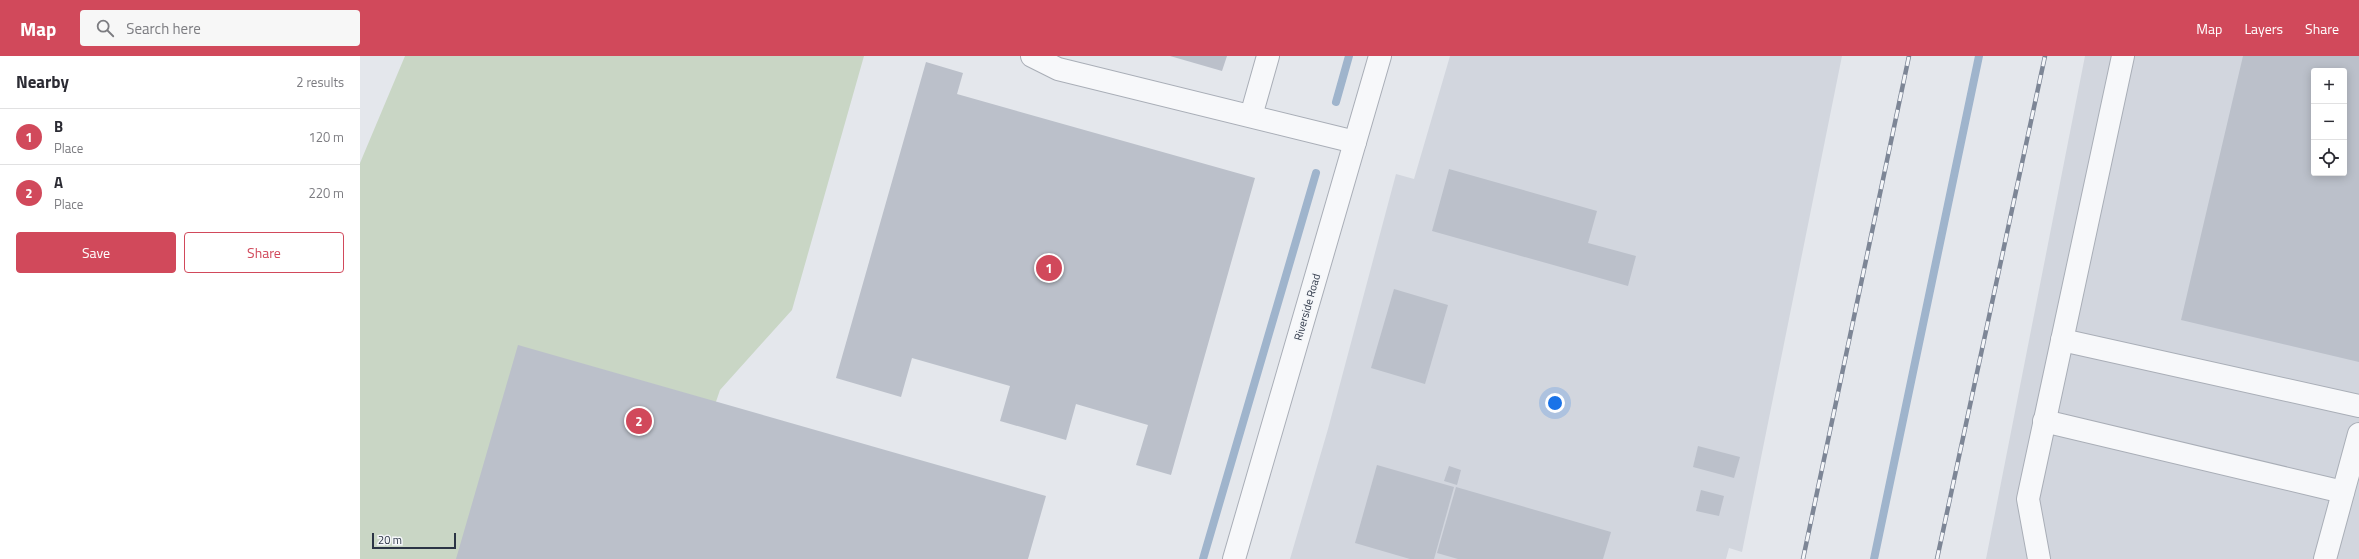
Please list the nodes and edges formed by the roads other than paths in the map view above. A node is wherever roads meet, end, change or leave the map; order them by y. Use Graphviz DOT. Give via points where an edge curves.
graph roads {
  1 [pos="1032,56"];
  2 [pos="1268,56"];
  3 [pos="1380,56"];
  4 [pos="2123,56"];
  5 [pos="1251,116"];
  6 [pos="1355,142"];
  7 [pos="2062,340"];
  8 [pos="2359,406"];
  9 [pos="2044,421"];
  10 [pos="2359,434"];
  11 [pos="2343,492"];
  12 [pos="1234,559"];
  13 [pos="2040,559"];
  14 [pos="2325,559"];
  1 -- 5 [label="street" via="1058,69"];
  2 -- 5 [label="street"];
  3 -- 6 [label="street, Riverside Road"];
  4 -- 7 [label="street"];
  5 -- 6 [label="street"];
  6 -- 12 [label="street, Riverside Road"];
  7 -- 8 [label="street"];
  7 -- 9 [label="street"];
  9 -- 11 [label="street"];
  9 -- 13 [label="street" via="2028,499"];
  10 -- 11 [label="street"];
  11 -- 14 [label="street"];
}
